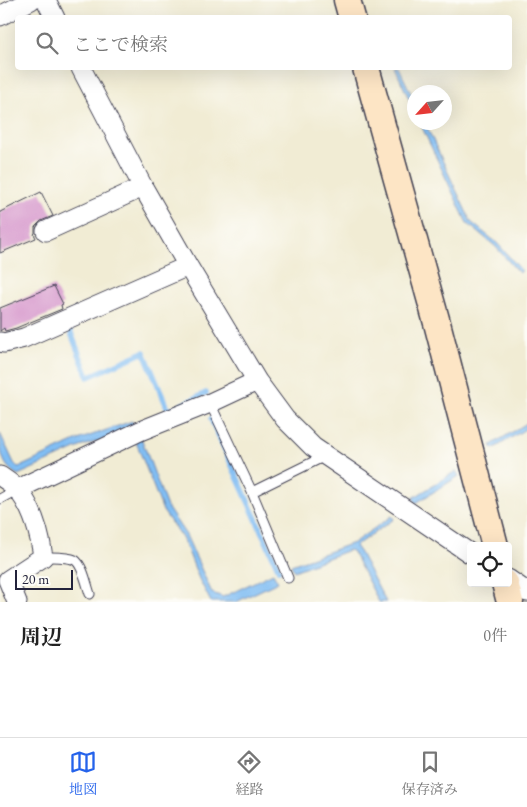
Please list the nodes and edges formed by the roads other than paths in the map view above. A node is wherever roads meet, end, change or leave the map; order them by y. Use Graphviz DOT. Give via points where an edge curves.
graph roads {
  1 [pos="31,0"];
  2 [pos="46,0"];
  3 [pos="347,0"];
  4 [pos="54,15"];
  5 [pos="351,15"];
  6 [pos="0,16"];
  7 [pos="82,70"];
  8 [pos="367,70"];
  9 [pos="143,186"];
  10 [pos="46,231"];
  11 [pos="188,266"];
  12 [pos="0,342"];
  13 [pos="257,381"];
  14 [pos="210,403"];
  15 [pos="325,456"];
  16 [pos="0,476"];
  17 [pos="18,489"];
  18 [pos="252,492"];
  19 [pos="0,499"];
  20 [pos="494,542"];
  21 [pos="467,551"];
  22 [pos="43,557"];
  23 [pos="288,578"];
  24 [pos="512,582"];
  25 [pos="506,587"];
  26 [pos="527,592"];
  27 [pos="90,594"];
  28 [pos="17,602"];
  29 [pos="510,602"];
  1 -- 6 [label="street"];
  2 -- 4 [label="street"];
  3 -- 5 [label="street"];
  7 -- 9 [label="street"];
  8 -- 20 [label="street"];
  9 -- 10 [label="street"];
  9 -- 11 [label="street"];
  11 -- 12 [label="street" via="24,338"];
  11 -- 13 [label="street"];
  13 -- 14 [label="street"];
  13 -- 15 [label="street" via="285,419"];
  14 -- 17 [label="street" via="134,434"];
  14 -- 18 [label="lane"];
  15 -- 18 [label="lane"];
  15 -- 21 [label="street"];
  16 -- 17 [label="street"];
  17 -- 19 [label="lane"];
  17 -- 22 [label="street" via="40,538"];
  18 -- 23 [label="lane"];
  22 -- 27 [label="lane" via="76,561 81,566"];
  22 -- 28 [label="street" via="8,580"];
  24 -- 26 [label="street"];
  25 -- 29 [label="street"];
}
